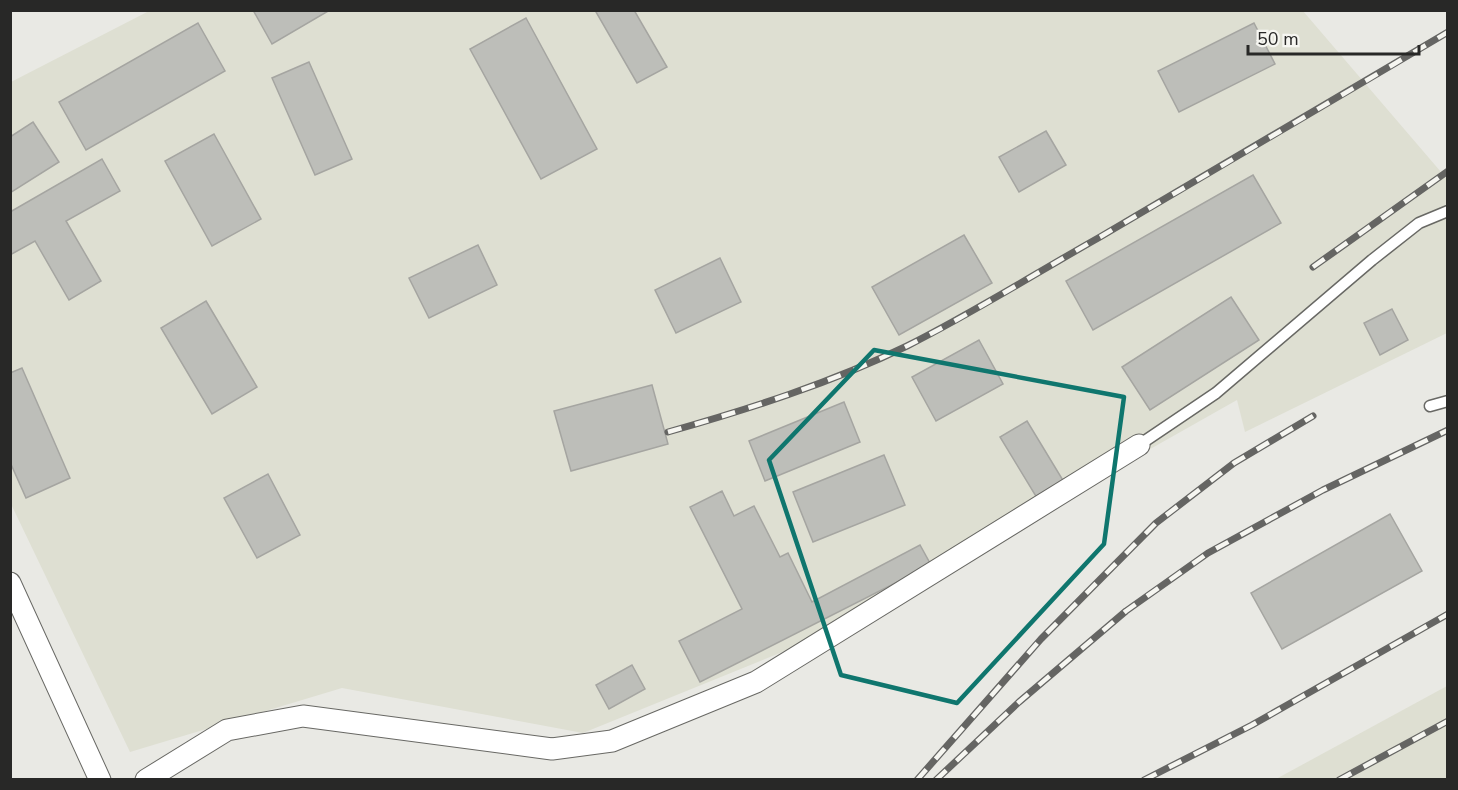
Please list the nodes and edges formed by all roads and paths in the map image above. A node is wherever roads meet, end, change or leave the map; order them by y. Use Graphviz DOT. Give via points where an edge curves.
graph roads {
  1 [pos="1448,212"];
  2 [pos="1448,401"];
  3 [pos="1430,406"];
  4 [pos="1139,445"];
  5 [pos="10,583"];
  6 [pos="100,780"];
  7 [pos="146,780"];
  1 -- 4 [label="lane" via="1419,223 1216,393"];
  2 -- 3 [label="lane"];
  4 -- 7 [label="street" via="756,682 612,741 552,749 303,716 227,730"];
  5 -- 6 [label="street"];
}
